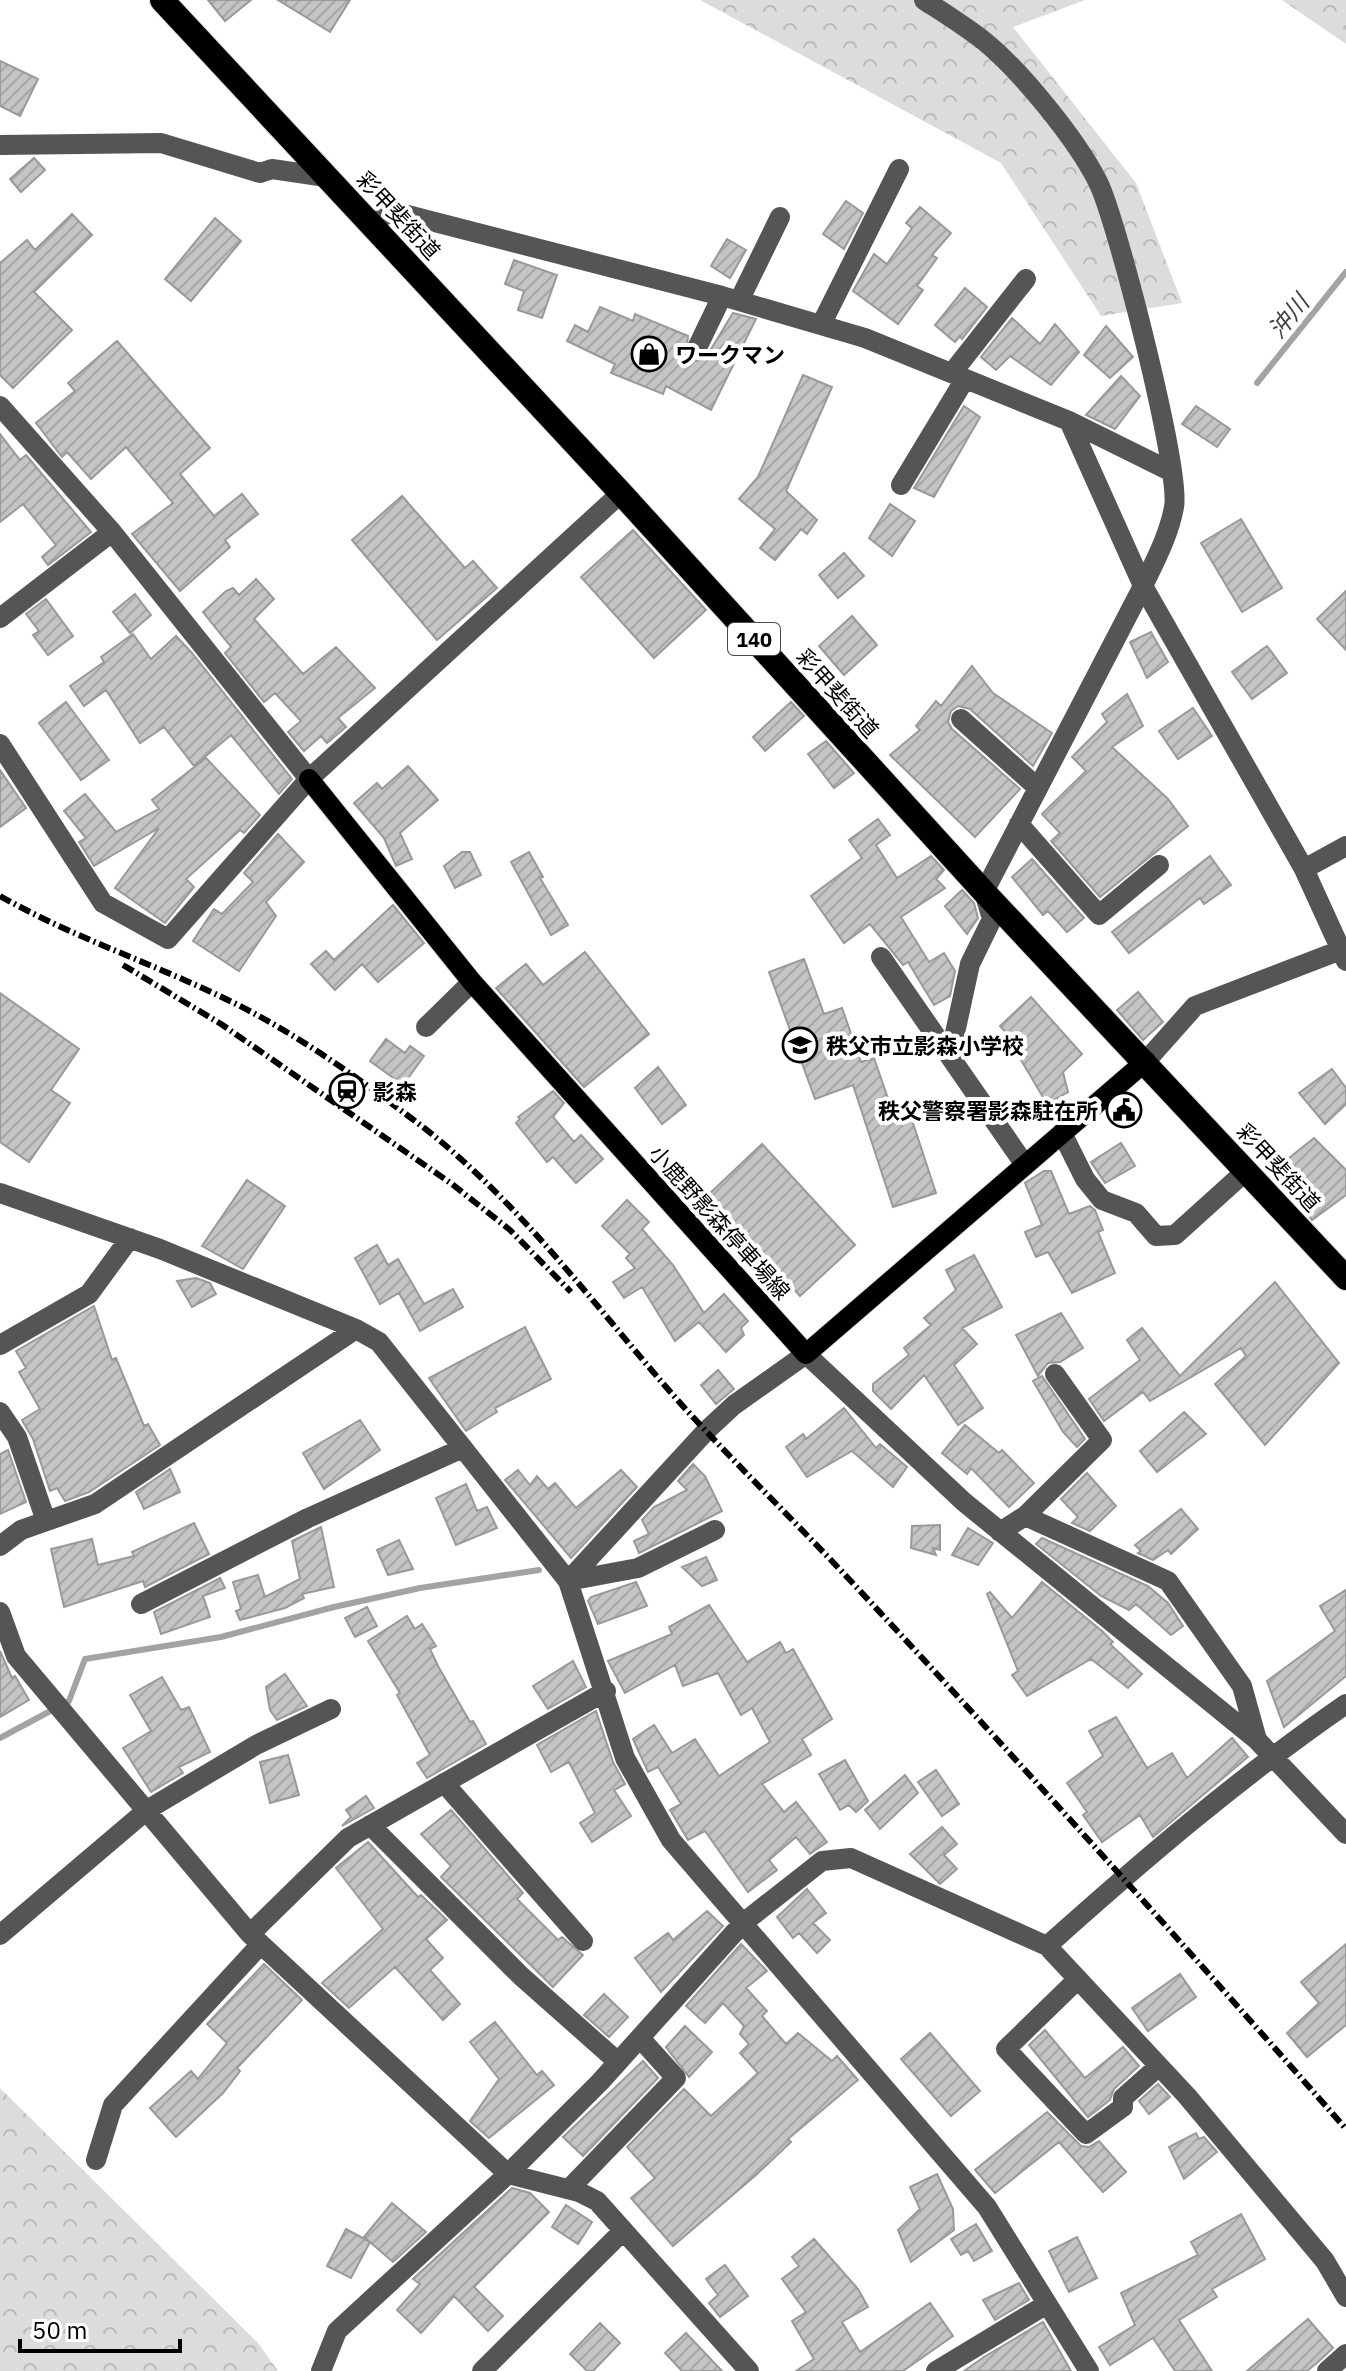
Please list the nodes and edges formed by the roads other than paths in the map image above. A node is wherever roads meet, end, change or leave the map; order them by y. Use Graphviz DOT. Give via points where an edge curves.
graph roads {
  1 [pos="162,0"];
  2 [pos="924,0"];
  3 [pos="0,145"];
  4 [pos="899,169"];
  5 [pos="326,177"];
  6 [pos="780,217"];
  7 [pos="372,223"];
  8 [pos="1026,279"];
  9 [pos="731,299"];
  10 [pos="821,325"];
  11 [pos="697,348"];
  12 [pos="958,376"];
  13 [pos="0,406"];
  14 [pos="1069,421"];
  15 [pos="1172,472"];
  16 [pos="901,485"];
  17 [pos="621,493"];
  18 [pos="112,532"];
  19 [pos="1143,586"];
  20 [pos="0,618"];
  21 [pos="961,719"];
  22 [pos="0,744"];
  23 [pos="309,779"];
  24 [pos="1038,788"];
  25 [pos="1019,824"];
  26 [pos="1346,846"];
  27 [pos="1159,865"];
  28 [pos="1304,869"];
  29 [pos="984,892"];
  30 [pos="1344,953"];
  31 [pos="881,957"];
  32 [pos="472,982"];
  33 [pos="426,1027"];
  34 [pos="950,1056"];
  35 [pos="1146,1061"];
  36 [pos="1062,1133"];
  37 [pos="1025,1165"];
  38 [pos="1247,1170"];
  39 [pos="0,1193"];
  40 [pos="130,1238"];
  41 [pos="1346,1278"];
  42 [pos="356,1329"];
  43 [pos="0,1345"];
  44 [pos="806,1354"];
  45 [pos="1055,1374"];
  46 [pos="0,1412"];
  47 [pos="463,1448"];
  48 [pos="1025,1516"];
  49 [pos="46,1521"];
  50 [pos="715,1530"];
  51 [pos="1000,1532"];
  52 [pos="0,1546"];
  53 [pos="568,1581"];
  54 [pos="141,1604"];
  55 [pos="0,1612"];
  56 [pos="606,1691"];
  57 [pos="1346,1704"];
  58 [pos="331,1709"];
  59 [pos="1257,1740"];
  60 [pos="1272,1756"];
  61 [pos="444,1783"];
  62 [pos="147,1810"];
  63 [pos="370,1825"];
  64 [pos="1346,1834"];
  65 [pos="743,1923"];
  66 [pos="0,1935"];
  67 [pos="255,1939"];
  68 [pos="583,1941"];
  69 [pos="1047,1946"];
  70 [pos="1078,1979"];
  71 [pos="640,2038"];
  72 [pos="618,2062"];
  73 [pos="1159,2066"];
  74 [pos="96,2160"];
  75 [pos="508,2174"];
  76 [pos="569,2189"];
  77 [pos="623,2231"];
  78 [pos="1346,2297"];
  79 [pos="1047,2304"];
  80 [pos="1346,2354"];
  81 [pos="321,2371"];
  82 [pos="482,2371"];
  83 [pos="749,2371"];
  84 [pos="936,2371"];
  85 [pos="1089,2371"];
  86 [pos="1327,2371"];
  1 -- 5 [label="highway, 彩甲斐街道 / 140"];
  2 -- 15 [label="street" via="985,42 1043,103 1099,184 1137,317"];
  3 -- 5 [label="street" via="161,143 260,173 272,169"];
  4 -- 10 [label="street"];
  5 -- 7 [label="highway, 彩甲斐街道 / 140"];
  6 -- 9 [label="street"];
  7 -- 9 [label="street" via="392,211"];
  7 -- 17 [label="highway, 彩甲斐街道 / 140"];
  8 -- 12 [label="street"];
  9 -- 10 [label="street"];
  9 -- 11 [label="street"];
  10 -- 12 [label="street"];
  12 -- 14 [label="street"];
  12 -- 16 [label="street"];
  13 -- 18 [label="street"];
  14 -- 15 [label="street"];
  14 -- 19 [label="street"];
  15 -- 19 [label="street" via="1175,505"];
  17 -- 23 [label="street"];
  17 -- 29 [label="highway, 彩甲斐街道 / 140"];
  18 -- 20 [label="street"];
  18 -- 23 [label="street"];
  19 -- 24 [label="street"];
  19 -- 28 [label="street"];
  21 -- 24 [label="street"];
  22 -- 23 [label="street" via="103,903 168,939"];
  23 -- 32 [label="main road, 小鹿野影森停車場線"];
  24 -- 25 [label="street"];
  25 -- 27 [label="street" via="1099,915"];
  25 -- 29 [label="street"];
  26 -- 28 [label="street"];
  28 -- 30 [label="street"];
  29 -- 34 [label="street" via="992,919 970,964"];
  29 -- 35 [label="highway, 彩甲斐街道 / 140"];
  30 -- 35 [label="street" via="1195,1006"];
  31 -- 34 [label="street"];
  32 -- 33 [label="street"];
  32 -- 44 [label="main road, 小鹿野影森停車場線"];
  34 -- 37 [label="street"];
  35 -- 36 [label="main road"];
  35 -- 38 [label="highway, 彩甲斐街道 / 140"];
  36 -- 37 [label="main road"];
  36 -- 38 [label="street" via="1102,1200 1136,1213 1156,1236 1175,1235"];
  37 -- 44 [label="main road"];
  38 -- 41 [label="highway, 彩甲斐街道 / 140"];
  39 -- 40 [label="street"];
  40 -- 42 [label="street"];
  40 -- 43 [label="street" via="89,1294"];
  42 -- 47 [label="street" via="379,1342"];
  42 -- 49 [label="street" via="95,1504"];
  44 -- 51 [label="street"];
  44 -- 53 [label="street" via="707,1430"];
  45 -- 48 [label="street" via="1102,1440"];
  46 -- 49 [label="street" via="17,1437"];
  47 -- 53 [label="street"];
  47 -- 54 [label="street" via="308,1518"];
  48 -- 51 [label="street"];
  48 -- 59 [label="street" via="1168,1581 1242,1686"];
  49 -- 52 [label="street" via="21,1530"];
  50 -- 53 [label="street" via="638,1568"];
  51 -- 59 [label="street"];
  53 -- 56 [label="street"];
  55 -- 62 [label="street" via="16,1656"];
  56 -- 61 [label="street"];
  56 -- 65 [label="street" via="625,1758 671,1840"];
  57 -- 60 [label="street"];
  58 -- 62 [label="street" via="256,1745"];
  59 -- 60 [label="street"];
  60 -- 64 [label="street"];
  60 -- 69 [label="street"];
  61 -- 63 [label="street"];
  61 -- 68 [label="street"];
  62 -- 66 [label="street"];
  62 -- 67 [label="street"];
  63 -- 67 [label="street" via="348,1838"];
  63 -- 72 [label="street" via="521,1976"];
  65 -- 69 [label="street" via="822,1861 851,1858"];
  65 -- 71 [label="street"];
  65 -- 79 [label="street" via="987,2207"];
  67 -- 74 [label="street" via="113,2105"];
  67 -- 75 [label="street"];
  69 -- 70 [label="street"];
  70 -- 73 [label="street"];
  70 -- 73 [label="street" via="1006,2049 1016,2060 1086,2134 1123,2107 1123,2098"];
  71 -- 72 [label="street"];
  71 -- 76 [label="street" via="676,2078"];
  72 -- 75 [label="street"];
  73 -- 78 [label="street" via="1325,2261"];
  75 -- 76 [label="street"];
  75 -- 81 [label="street" via="337,2331"];
  76 -- 77 [label="street" via="597,2201"];
  77 -- 82 [label="street"];
  77 -- 83 [label="street"];
  79 -- 84 [label="street"];
  79 -- 85 [label="street"];
  80 -- 86 [label="street"];
}
